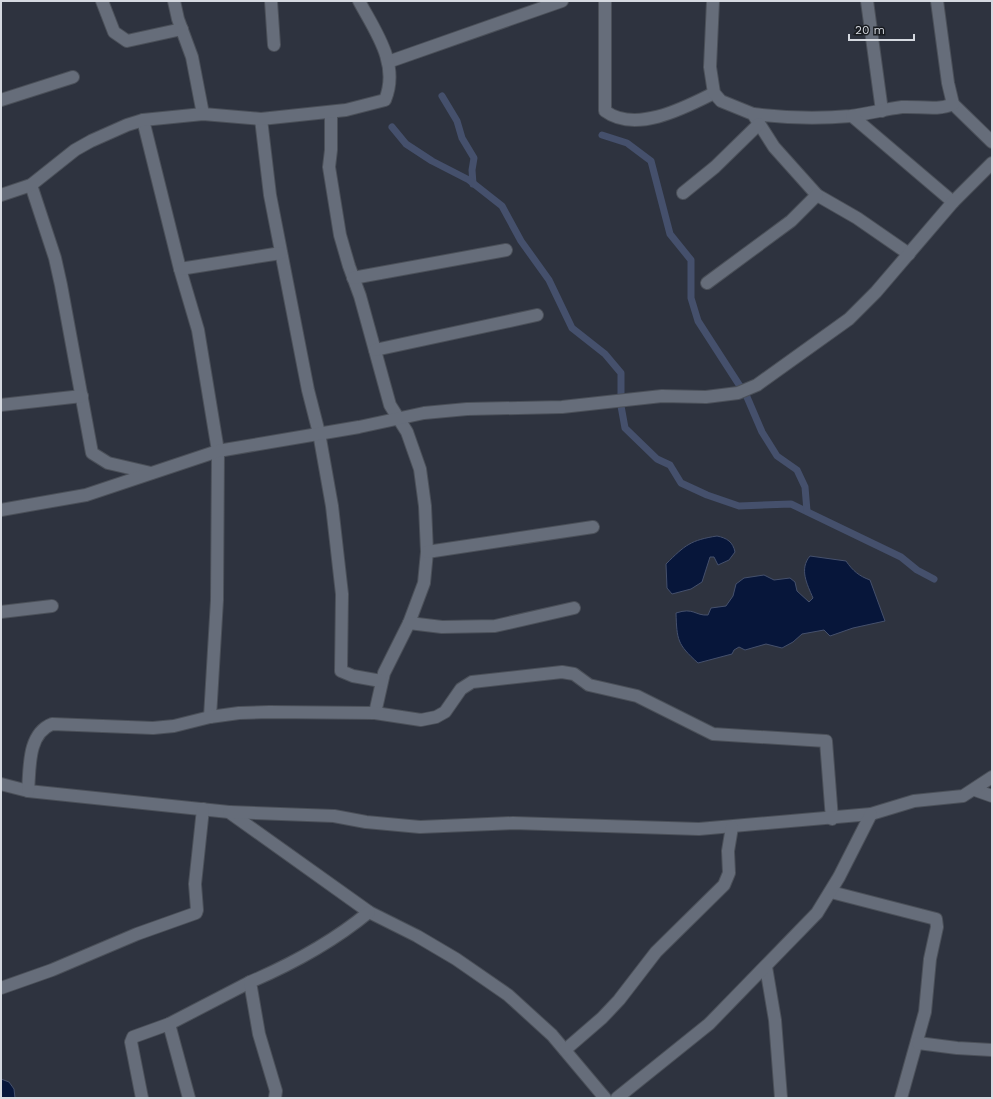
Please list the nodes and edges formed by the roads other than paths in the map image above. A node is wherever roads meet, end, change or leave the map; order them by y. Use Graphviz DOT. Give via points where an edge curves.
graph roads {
  1 [pos="102,1"];
  2 [pos="174,1"];
  3 [pos="271,1"];
  4 [pos="359,1"];
  5 [pos="605,1"];
  6 [pos="713,1"];
  7 [pos="867,1"];
  8 [pos="937,1"];
  9 [pos="555,2"];
  10 [pos="182,29"];
  11 [pos="274,45"];
  12 [pos="388,62"];
  13 [pos="72,77"];
  14 [pos="714,93"];
  15 [pos="1,100"];
  16 [pos="953,104"];
  17 [pos="882,111"];
  18 [pos="331,112"];
  19 [pos="203,114"];
  20 [pos="852,116"];
  21 [pos="261,118"];
  22 [pos="756,119"];
  23 [pos="143,120"];
  24 [pos="992,142"];
  25 [pos="992,163"];
  26 [pos="31,185"];
  27 [pos="683,193"];
  28 [pos="1,194"];
  29 [pos="818,195"];
  30 [pos="953,202"];
  31 [pos="506,250"];
  32 [pos="281,253"];
  33 [pos="909,254"];
  34 [pos="180,269"];
  35 [pos="353,278"];
  36 [pos="707,283"];
  37 [pos="537,315"];
  38 [pos="375,350"];
  39 [pos="82,396"];
  40 [pos="1,406"];
  41 [pos="399,419"];
  42 [pos="319,433"];
  43 [pos="218,451"];
  44 [pos="153,474"];
  45 [pos="1,510"];
  46 [pos="593,528"];
  47 [pos="427,552"];
  48 [pos="52,606"];
  49 [pos="574,608"];
  50 [pos="1,612"];
  51 [pos="409,623"];
  52 [pos="381,681"];
  53 [pos="376,713"];
  54 [pos="210,717"];
  55 [pos="992,777"];
  56 [pos="1,784"];
  57 [pos="975,790"];
  58 [pos="28,791"];
  59 [pos="992,796"];
  60 [pos="203,809"];
  61 [pos="229,812"];
  62 [pos="872,814"];
  63 [pos="832,819"];
  64 [pos="732,827"];
  65 [pos="831,892"];
  66 [pos="369,912"];
  67 [pos="766,967"];
  68 [pos="250,982"];
  69 [pos="1,988"];
  70 [pos="169,1024"];
  71 [pos="918,1043"];
  72 [pos="565,1050"];
  73 [pos="992,1050"];
  74 [pos="142,1098"];
  75 [pos="189,1098"];
  76 [pos="275,1098"];
  77 [pos="605,1098"];
  78 [pos="617,1098"];
  79 [pos="782,1098"];
  80 [pos="901,1098"];
  1 -- 10 [label="street" via="114,32 127,41"];
  2 -- 10 [label="street"];
  3 -- 11 [label="street"];
  4 -- 12 [label="street" via="377,30"];
  5 -- 14 [label="street" via="605,111 615,117 632,120 666,116"];
  6 -- 14 [label="street" via="710,67"];
  7 -- 17 [label="street"];
  8 -- 16 [label="street"];
  9 -- 12 [label="street"];
  10 -- 19 [label="street" via="192,57"];
  12 -- 18 [label="street" via="389,87 385,100"];
  13 -- 15 [label="street"];
  14 -- 22 [label="street" via="721,100"];
  16 -- 17 [label="street" via="943,108 914,106"];
  16 -- 24 [label="street"];
  17 -- 20 [label="street"];
  18 -- 21 [label="street"];
  18 -- 35 [label="street" via="329,167 340,235"];
  19 -- 21 [label="street"];
  19 -- 23 [label="street"];
  20 -- 22 [label="street"];
  20 -- 30 [label="street"];
  21 -- 32 [label="street" via="270,195"];
  22 -- 27 [label="street" via="715,167"];
  22 -- 29 [label="street" via="774,147"];
  23 -- 26 [label="street" via="127,124 75,150"];
  23 -- 34 [label="street"];
  25 -- 30 [label="street"];
  26 -- 28 [label="street"];
  26 -- 39 [label="street" via="55,258"];
  29 -- 33 [label="street"];
  29 -- 36 [label="street" via="791,221"];
  30 -- 33 [label="street"];
  31 -- 35 [label="street"];
  32 -- 34 [label="street"];
  32 -- 42 [label="street"];
  33 -- 41 [label="street" via="849,319 757,385 738,393 706,397 662,396 562,407 441,411"];
  34 -- 43 [label="street" via="198,330"];
  35 -- 38 [label="street"];
  37 -- 38 [label="street"];
  38 -- 41 [label="street" via="390,405"];
  39 -- 40 [label="street"];
  39 -- 44 [label="street" via="89,442 94,455 113,465"];
  41 -- 42 [label="street"];
  41 -- 47 [label="street" via="407,432 420,469"];
  42 -- 43 [label="street"];
  42 -- 52 [label="street" via="332,506 342,594 342,671 353,676"];
  43 -- 44 [label="street"];
  43 -- 54 [label="street" via="217,600"];
  44 -- 45 [label="street" via="86,495"];
  46 -- 47 [label="street"];
  47 -- 51 [label="street" via="424,583"];
  48 -- 50 [label="street"];
  49 -- 51 [label="street" via="495,626 442,627"];
  51 -- 52 [label="street"];
  52 -- 53 [label="street"];
  53 -- 54 [label="street" via="239,713"];
  53 -- 63 [label="street" via="421,720 445,712 461,688 472,682 574,674 589,686 637,696 713,734 826,741"];
  54 -- 58 [label="street" via="174,726 153,728 65,723 46,726 39,732 33,746"];
  55 -- 57 [label="street"];
  56 -- 58 [label="street"];
  57 -- 59 [label="street"];
  57 -- 62 [label="street" via="963,796 914,801"];
  58 -- 60 [label="street"];
  60 -- 61 [label="street"];
  60 -- 69 [label="street" via="195,884 196,913"];
  61 -- 64 [label="street" via="334,816 420,827 513,823 633,828"];
  61 -- 66 [label="street"];
  62 -- 63 [label="street"];
  62 -- 65 [label="street"];
  63 -- 64 [label="street"];
  64 -- 72 [label="street" via="728,851 730,870 724,884 656,952 602,1018"];
  65 -- 67 [label="street" via="817,913"];
  65 -- 71 [label="street" via="936,919 925,1012"];
  66 -- 68 [label="street" via="346,931 324,944"];
  66 -- 72 [label="street" via="417,936 496,986 552,1035"];
  67 -- 78 [label="street" via="709,1024"];
  67 -- 79 [label="street" via="775,1020"];
  68 -- 70 [label="street"];
  68 -- 76 [label="street" via="259,1034 276,1091"];
  70 -- 74 [label="street" via="131,1039"];
  70 -- 75 [label="street"];
  71 -- 73 [label="street"];
  71 -- 80 [label="street"];
  72 -- 77 [label="street"];
}
